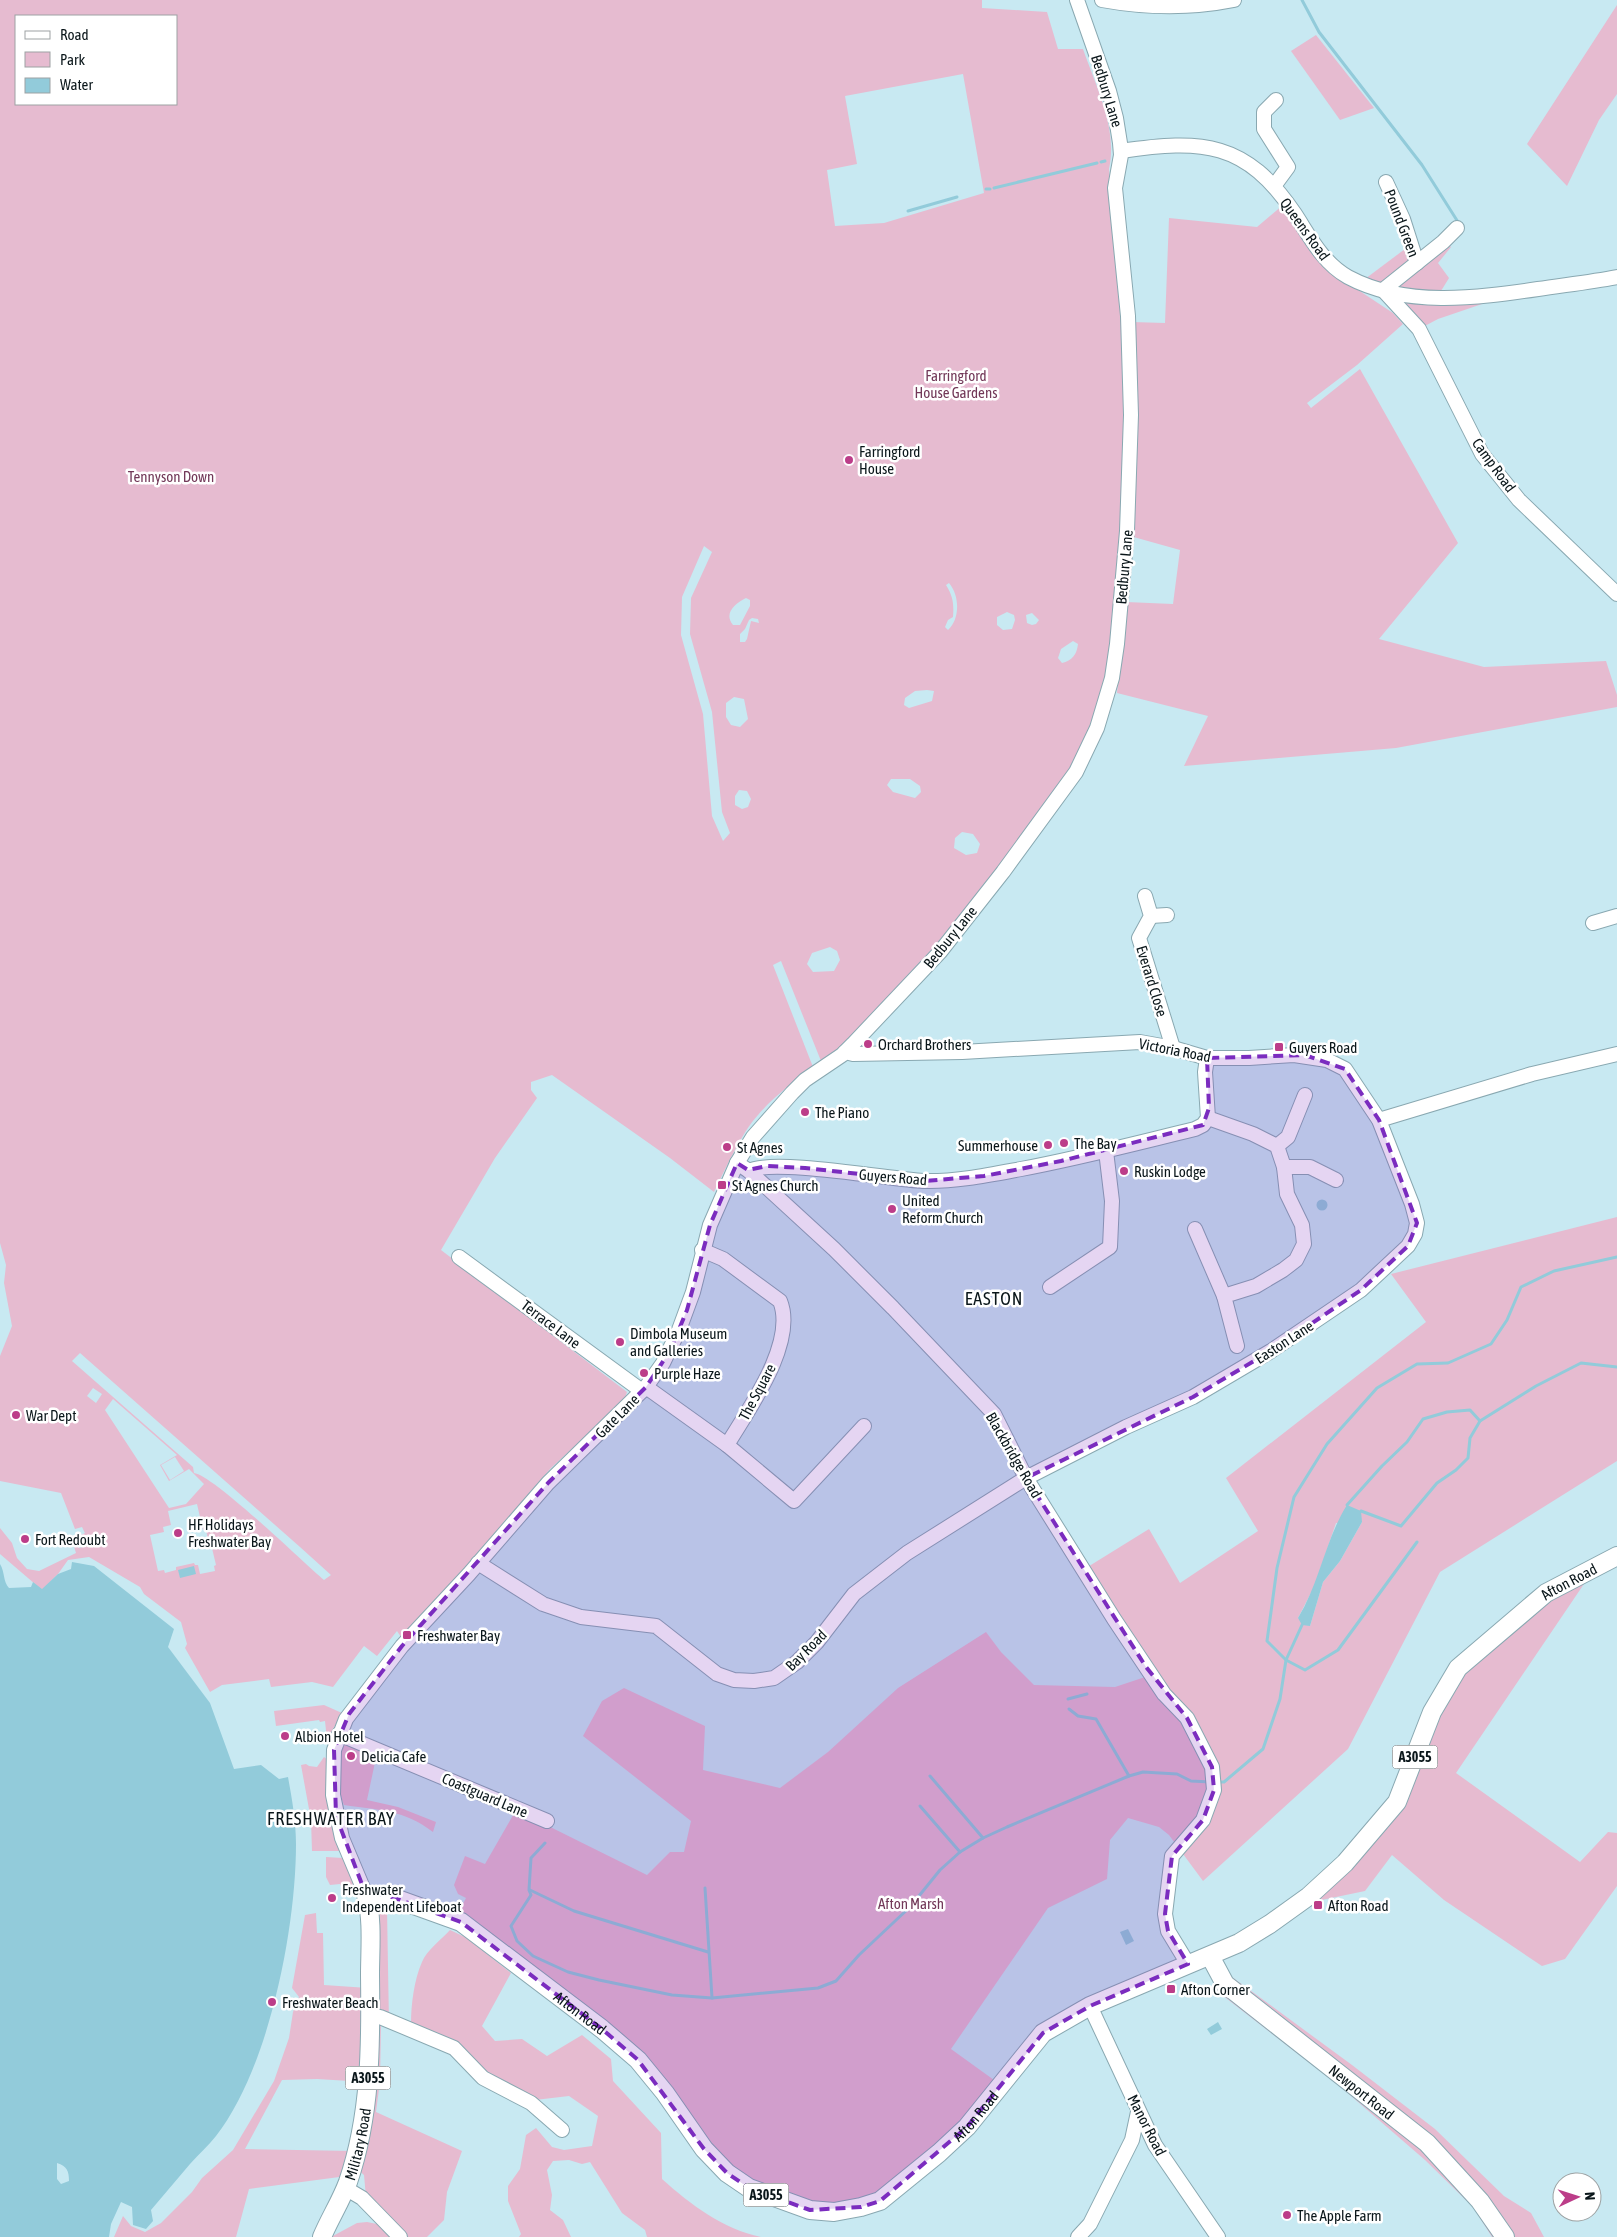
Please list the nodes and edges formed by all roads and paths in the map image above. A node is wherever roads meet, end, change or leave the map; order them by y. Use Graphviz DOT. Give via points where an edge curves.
graph roads {
  1 [pos="1096,0"];
  2 [pos="1102,0"];
  3 [pos="1234,0"];
  4 [pos="1077,2"];
  5 [pos="1276,100"];
  6 [pos="1120,151"];
  7 [pos="1386,182"];
  8 [pos="1274,186"];
  9 [pos="1457,228"];
  10 [pos="1417,263"];
  11 [pos="1617,278"];
  12 [pos="1383,290"];
  13 [pos="1617,594"];
  14 [pos="1145,896"];
  15 [pos="1168,915"];
  16 [pos="1151,916"];
  17 [pos="1617,916"];
  18 [pos="1593,923"];
  19 [pos="1173,1048"];
  20 [pos="845,1052"];
  21 [pos="1617,1054"];
  22 [pos="1207,1058"];
  23 [pos="1305,1095"];
  24 [pos="1208,1118"];
  25 [pos="1379,1120"];
  26 [pos="1277,1146"];
  27 [pos="1106,1151"];
  28 [pos="737,1163"];
  29 [pos="1284,1167"];
  30 [pos="749,1171"];
  31 [pos="1336,1180"];
  32 [pos="1196,1229"];
  33 [pos="702,1250"];
  34 [pos="459,1257"];
  35 [pos="1050,1287"];
  36 [pos="1224,1296"];
  37 [pos="1237,1346"];
  38 [pos="644,1389"];
  39 [pos="864,1426"];
  40 [pos="727,1445"];
  41 [pos="1026,1478"];
  42 [pos="1617,1556"];
  43 [pos="478,1563"];
  44 [pos="339,1734"];
  45 [pos="547,1821"];
  46 [pos="366,1895"];
  47 [pos="1210,1956"];
  48 [pos="1188,1964"];
  49 [pos="1090,2006"];
  50 [pos="371,2015"];
  51 [pos="1138,2112"];
  52 [pos="562,2130"];
  53 [pos="1132,2140"];
  54 [pos="1155,2144"];
  55 [pos="345,2188"];
  56 [pos="322,2237"];
  57 [pos="400,2237"];
  58 [pos="1078,2237"];
  59 [pos="1218,2237"];
  60 [pos="1505,2237"];
  1 -- 4 [label="street"];
  2 -- 3 [label="street" via="1160,8"];
  4 -- 6 [label="street, Bedbury Lane" via="1109,91 1120,135"];
  5 -- 8 [label="street" via="1264,112 1264,129 1288,167"];
  6 -- 8 [label="street, Queens Road" via="1189,145 1207,147 1244,161"];
  6 -- 20 [label="street, Bedbury Lane" via="1115,188 1130,341 1131,433 1118,644 1105,705 1091,744 1076,772 1035,829 940,952"];
  7 -- 10 [label="street, Pound Green" via="1403,219"];
  8 -- 12 [label="street, Queens Road" via="1309,240 1330,263 1347,276"];
  9 -- 10 [label="street, Pound Green"];
  10 -- 12 [label="street, Pound Green"];
  11 -- 12 [label="street, Queens Road" via="1495,296 1442,299"];
  12 -- 13 [label="street, Camp Road" via="1419,329 1482,454 1519,500"];
  14 -- 16 [label="street"];
  15 -- 16 [label="street"];
  16 -- 19 [label="street, Everard Close" via="1140,938"];
  17 -- 18 [label="street"];
  19 -- 20 [label="street, Victoria Road" via="1140,1042 951,1052"];
  19 -- 22 [label="street, Victoria Road"];
  20 -- 28 [label="street, Gate Lane" via="805,1080 786,1098 753,1137"];
  21 -- 25 [label="street" via="1532,1074"];
  22 -- 24 [label="street"];
  22 -- 25 [label="street, Victoria Road" via="1294,1055 1327,1060 1345,1069"];
  23 -- 26 [label="street" via="1288,1136"];
  24 -- 26 [label="street"];
  24 -- 27 [label="street, Guyers Road" via="1196,1129"];
  25 -- 41 [label="street, Easton Lane" via="1412,1204 1415,1234 1408,1246 1361,1290 1272,1352 1193,1397"];
  26 -- 29 [label="street"];
  27 -- 30 [label="street, Guyers Road" via="984,1176 924,1181 805,1168 767,1166"];
  27 -- 35 [label="street" via="1112,1201 1110,1247"];
  28 -- 30 [label="street, Blackbridge Road"];
  28 -- 33 [label="street, Gate Lane"];
  29 -- 31 [label="street" via="1310,1167"];
  29 -- 36 [label="street" via="1287,1194 1302,1225 1304,1244 1296,1260 1283,1270 1256,1286"];
  30 -- 41 [label="street, Blackbridge Road" via="894,1308 994,1414"];
  32 -- 36 [label="street"];
  33 -- 38 [label="street, Gate Lane" via="693,1292 679,1330 663,1363"];
  33 -- 40 [label="street, The Square" via="723,1259 780,1301 784,1311 775,1358 764,1386"];
  34 -- 38 [label="street, Terrace Lane"];
  36 -- 37 [label="street"];
  38 -- 40 [label="street"];
  38 -- 43 [label="street, Gate Lane" via="548,1484"];
  39 -- 40 [label="street" via="794,1501"];
  41 -- 43 [label="street, Bay Road" via="907,1553 854,1594 817,1642 774,1678 734,1680 717,1674 656,1626 581,1617 543,1604"];
  41 -- 48 [label="street, Blackbridge Road" via="1164,1694 1187,1718 1213,1771 1214,1790 1203,1820 1172,1856 1165,1914 1168,1931"];
  42 -- 47 [label="main road, Afton Road / A3055" via="1546,1593 1458,1668 1432,1712 1396,1802 1345,1863 1309,1896 1270,1924"];
  43 -- 44 [label="street, Gate Lane" via="383,1669"];
  44 -- 45 [label="street, Coastguard Lane"];
  44 -- 46 [label="street, Gate Lane" via="334,1750 336,1816"];
  46 -- 49 [label="main road, Afton Road / A3055" via="386,1895 451,1918 473,1931 602,2028 638,2060 704,2149 727,2173 749,2188 810,2210 834,2212 880,2201 968,2127 1043,2033"];
  46 -- 50 [label="main road, Military Road / A3055"];
  47 -- 48 [label="main road, Afton Road / A3055"];
  47 -- 60 [label="main road, Newport Road" via="1225,1984 1427,2143 1480,2201"];
  48 -- 49 [label="main road, Afton Road / A3055"];
  49 -- 51 [label="street, Manor Road"];
  50 -- 52 [label="street" via="454,2048 482,2078 531,2103"];
  50 -- 55 [label="main road, Military Road / A3055" via="367,2093 356,2152"];
  51 -- 53 [label="street"];
  51 -- 54 [label="street, Manor Road"];
  53 -- 54 [label="street"];
  53 -- 58 [label="street" via="1090,2224"];
  54 -- 59 [label="street, Manor Road"];
  55 -- 56 [label="main road, Military Road / A3055"];
  55 -- 57 [label="street" via="362,2198"];
}
